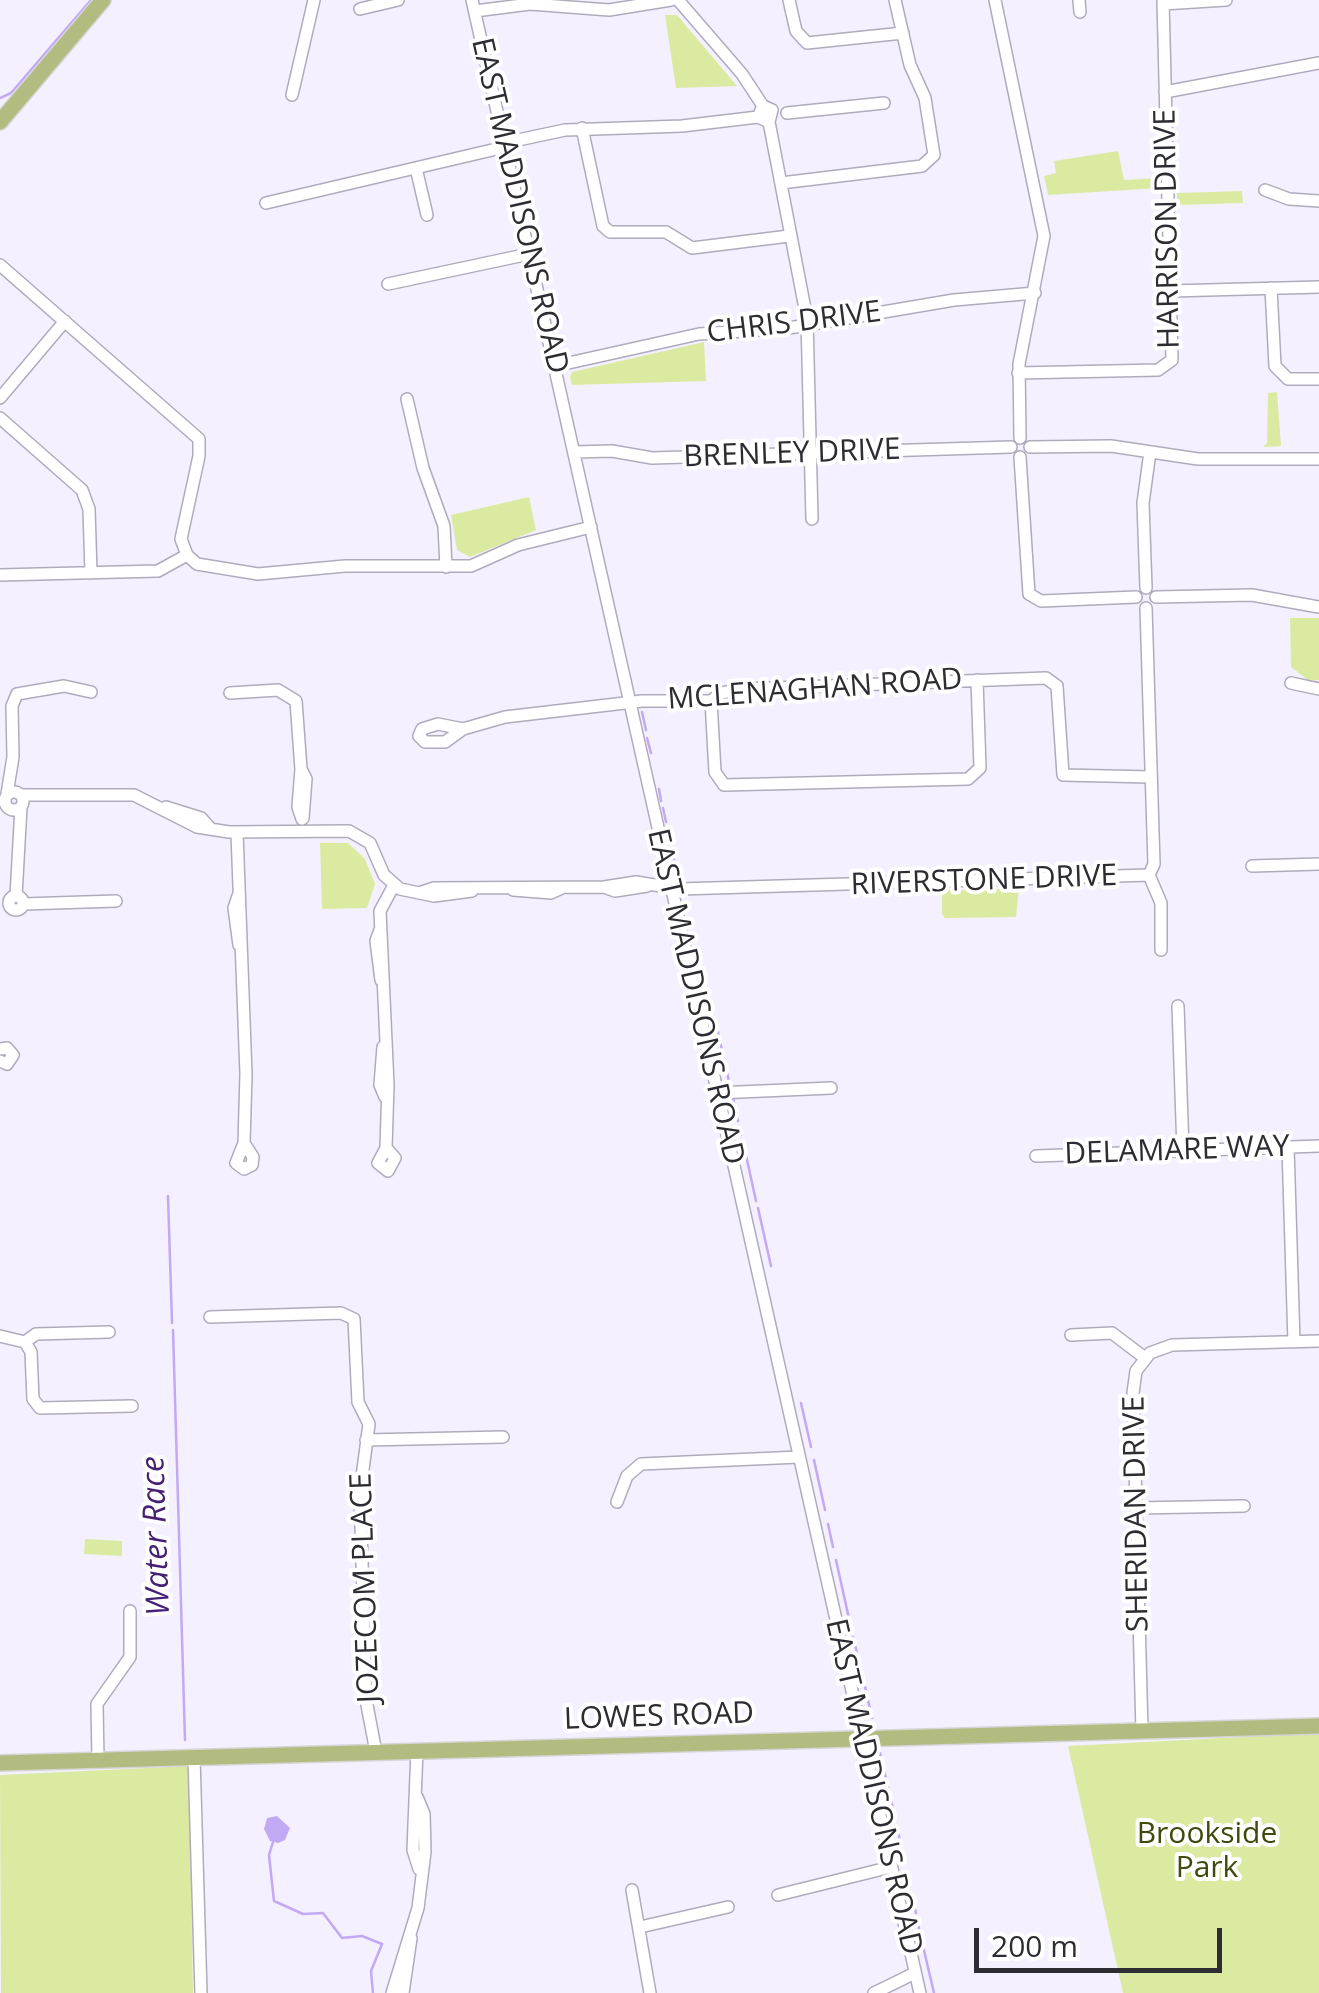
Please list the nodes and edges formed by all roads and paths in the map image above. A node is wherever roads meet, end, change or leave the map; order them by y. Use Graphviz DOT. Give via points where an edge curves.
graph roads {
  1 [pos="103,0"];
  2 [pos="314,0"];
  3 [pos="398,0"];
  4 [pos="674,0"];
  5 [pos="789,0"];
  6 [pos="896,0"];
  7 [pos="995,0"];
  8 [pos="1226,0"];
  9 [pos="1163,2"];
  10 [pos="474,6"];
  11 [pos="360,9"];
  12 [pos="903,34"];
  13 [pos="1319,63"];
  14 [pos="1165,92"];
  15 [pos="292,95"];
  16 [pos="884,103"];
  17 [pos="787,112"];
  18 [pos="763,115"];
  19 [pos="0,122"];
  20 [pos="582,128"];
  21 [pos="505,145"];
  22 [pos="416,168"];
  23 [pos="781,184"];
  24 [pos="1264,190"];
  25 [pos="1319,201"];
  26 [pos="266,203"];
  27 [pos="427,215"];
  28 [pos="789,236"];
  29 [pos="530,254"];
  30 [pos="0,265"];
  31 [pos="388,284"];
  32 [pos="1319,287"];
  33 [pos="1271,288"];
  34 [pos="1171,292"];
  35 [pos="1036,293"];
  36 [pos="65,321"];
  37 [pos="806,326"];
  38 [pos="554,366"];
  39 [pos="1018,373"];
  40 [pos="1319,379"];
  41 [pos="0,398"];
  42 [pos="407,399"];
  43 [pos="0,418"];
  44 [pos="1020,447"];
  45 [pos="574,452"];
  46 [pos="1150,452"];
  47 [pos="810,454"];
  48 [pos="1319,459"];
  49 [pos="812,519"];
  50 [pos="591,527"];
  51 [pos="187,555"];
  52 [pos="446,567"];
  53 [pos="91,573"];
  54 [pos="0,575"];
  55 [pos="1146,594"];
  56 [pos="1319,607"];
  57 [pos="977,680"];
  58 [pos="1291,683"];
  59 [pos="1319,690"];
  60 [pos="91,692"];
  61 [pos="230,693"];
  62 [pos="711,701"];
  63 [pos="629,702"];
  64 [pos="463,729"];
  65 [pos="1152,777"];
  66 [pos="11,801"];
  67 [pos="303,825"];
  68 [pos="237,833"];
  69 [pos="1319,864"];
  70 [pos="1252,866"];
  71 [pos="1149,875"];
  72 [pos="394,885"];
  73 [pos="671,888"];
  74 [pos="116,901"];
  75 [pos="12,903"];
  76 [pos="1161,950"];
  77 [pos="1178,1006"];
  78 [pos="0,1049"];
  79 [pos="0,1061"];
  80 [pos="831,1088"];
  81 [pos="717,1093"];
  82 [pos="244,1143"];
  83 [pos="1319,1146"];
  84 [pos="386,1148"];
  85 [pos="1288,1148"];
  86 [pos="1183,1150"];
  87 [pos="1036,1156"];
  88 [pos="210,1317"];
  89 [pos="109,1332"];
  90 [pos="1071,1335"];
  91 [pos="0,1336"];
  92 [pos="1319,1341"];
  93 [pos="25,1342"];
  94 [pos="1294,1342"];
  95 [pos="1145,1358"];
  96 [pos="132,1406"];
  97 [pos="502,1437"];
  98 [pos="366,1440"];
  99 [pos="799,1458"];
  100 [pos="618,1502"];
  101 [pos="1244,1506"];
  102 [pos="1136,1508"];
  103 [pos="130,1610"];
  104 [pos="1319,1726"];
  105 [pos="1142,1731"];
  106 [pos="861,1738"];
  107 [pos="417,1750"];
  108 [pos="376,1752"];
  109 [pos="194,1758"];
  110 [pos="98,1760"];
  111 [pos="0,1763"];
  112 [pos="891,1867"];
  113 [pos="632,1890"];
  114 [pos="778,1895"];
  115 [pos="728,1907"];
  116 [pos="640,1926"];
  117 [pos="412,1934"];
  118 [pos="915,1973"];
  119 [pos="201,1993"];
  120 [pos="392,1993"];
  121 [pos="403,1993"];
  122 [pos="650,1993"];
  123 [pos="874,1993"];
  124 [pos="920,1993"];
  1 -- 19 [label="main road"];
  2 -- 15 [label="street"];
  3 -- 11 [label="street"];
  4 -- 10 [label="street" via="608,10"];
  4 -- 18 [label="street" via="742,74"];
  5 -- 12 [label="street" via="796,30 807,43"];
  6 -- 12 [label="street"];
  7 -- 35 [label="street" via="1042,224"];
  8 -- 9 [label="street"];
  9 -- 14 [label="street, HARRISON DRIVE"];
  10 -- 21 [label="street, EAST MADDISONS ROAD"];
  12 -- 23 [label="street" via="936,145 928,164"];
  13 -- 14 [label="street"];
  14 -- 34 [label="street, HARRISON DRIVE"];
  16 -- 17 [label="street"];
  18 -- 20 [label="street" via="682,126"];
  18 -- 23 [label="street"];
  20 -- 21 [label="street"];
  20 -- 28 [label="street" via="603,226 610,232 666,232 692,248"];
  21 -- 22 [label="street"];
  21 -- 29 [label="street, EAST MADDISONS ROAD"];
  22 -- 26 [label="street"];
  22 -- 27 [label="street"];
  23 -- 28 [label="street"];
  24 -- 25 [label="street"];
  28 -- 37 [label="street"];
  29 -- 31 [label="street"];
  29 -- 38 [label="street, EAST MADDISONS ROAD"];
  30 -- 36 [label="street"];
  32 -- 33 [label="street"];
  33 -- 34 [label="street"];
  33 -- 40 [label="street" via="1274,366 1288,379"];
  34 -- 39 [label="street, HARRISON DRIVE" via="1172,356 1163,368"];
  35 -- 37 [label="street, CHRIS DRIVE"];
  35 -- 39 [label="street"];
  36 -- 41 [label="street"];
  36 -- 51 [label="street" via="198,439 182,529"];
  37 -- 38 [label="street, CHRIS DRIVE" via="699,334"];
  37 -- 47 [label="street"];
  38 -- 45 [label="street, EAST MADDISONS ROAD"];
  39 -- 44 [label="street"];
  42 -- 52 [label="street" via="445,532"];
  43 -- 53 [label="street" via="82,490"];
  44 -- 46 [label="street, BRENLEY DRIVE" via="1100,445"];
  44 -- 47 [label="street, BRENLEY DRIVE"];
  44 -- 55 [label="street" via="1029,594 1041,600"];
  45 -- 47 [label="street, BRENLEY DRIVE" via="652,458"];
  45 -- 50 [label="street, EAST MADDISONS ROAD"];
  46 -- 48 [label="street, BRENLEY DRIVE" via="1198,459"];
  46 -- 55 [label="street" via="1143,503"];
  47 -- 49 [label="street"];
  50 -- 52 [label="street" via="518,545 477,565"];
  50 -- 63 [label="street, EAST MADDISONS ROAD"];
  51 -- 52 [label="street" via="204,567 258,574"];
  51 -- 53 [label="street" via="158,572"];
  53 -- 54 [label="street"];
  55 -- 56 [label="street" via="1252,595"];
  55 -- 65 [label="street, RIVERSTONE DRIVE"];
  57 -- 62 [label="street, MCLENAGHAN ROAD" via="744,689"];
  57 -- 62 [label="street" via="980,770 966,780 726,786 715,772"];
  57 -- 65 [label="street, MCLENAGHAN ROAD" via="1054,680 1066,777"];
  58 -- 59 [label="street"];
  60 -- 66 [label="street" via="64,686 17,694"];
  61 -- 67 [label="street" via="278,690 294,698 300,710"];
  62 -- 63 [label="street, MCLENAGHAN ROAD"];
  63 -- 64 [label="street, MCLENAGHAN ROAD" via="509,716"];
  63 -- 73 [label="street, EAST MADDISONS ROAD"];
  65 -- 71 [label="street, RIVERSTONE DRIVE"];
  66 -- 68 [label="street" via="126,794"];
  66 -- 75 [label="street"];
  67 -- 68 [label="street"];
  67 -- 72 [label="street" via="358,834"];
  68 -- 82 [label="street"];
  69 -- 70 [label="street"];
  71 -- 73 [label="street, RIVERSTONE DRIVE"];
  71 -- 76 [label="street" via="1160,903"];
  72 -- 73 [label="street, RIVERSTONE DRIVE" via="422,892 614,883"];
  72 -- 84 [label="street" via="381,903 380,930"];
  73 -- 81 [label="street, EAST MADDISONS ROAD"];
  74 -- 75 [label="street"];
  77 -- 86 [label="street"];
  78 -- 79 [label="street" via="13,1055 10,1062"];
  80 -- 81 [label="street"];
  81 -- 99 [label="street, EAST MADDISONS ROAD"];
  83 -- 85 [label="street, DELAMARE WAY"];
  85 -- 86 [label="street, DELAMARE WAY"];
  85 -- 94 [label="street"];
  86 -- 87 [label="street, DELAMARE WAY"];
  88 -- 98 [label="street, JOZECOM PLACE" via="350,1316 358,1402 369,1424"];
  89 -- 93 [label="street" via="36,1334"];
  90 -- 95 [label="street" via="1112,1333"];
  91 -- 93 [label="street"];
  92 -- 94 [label="street, SHERIDAN DRIVE"];
  93 -- 96 [label="street" via="40,1408"];
  94 -- 95 [label="street, SHERIDAN DRIVE" via="1172,1346"];
  95 -- 102 [label="street, SHERIDAN DRIVE" via="1133,1386"];
  97 -- 98 [label="street"];
  98 -- 108 [label="street, JOZECOM PLACE" via="360,1492 366,1688"];
  99 -- 100 [label="street" via="642,1464 627,1476"];
  99 -- 106 [label="street, EAST MADDISONS ROAD"];
  101 -- 102 [label="street"];
  102 -- 105 [label="street, SHERIDAN DRIVE"];
  103 -- 110 [label="street" via="130,1658 98,1704"];
  104 -- 105 [label="main road, LOWES ROAD"];
  105 -- 106 [label="main road, LOWES ROAD"];
  106 -- 107 [label="main road, LOWES ROAD"];
  106 -- 112 [label="street, EAST MADDISONS ROAD"];
  107 -- 108 [label="main road, LOWES ROAD"];
  107 -- 117 [label="street" via="413,1850 420,1872"];
  108 -- 109 [label="main road, LOWES ROAD"];
  109 -- 110 [label="main road, LOWES ROAD"];
  109 -- 119 [label="street"];
  110 -- 111 [label="main road, LOWES ROAD"];
  112 -- 114 [label="street"];
  112 -- 118 [label="street, EAST MADDISONS ROAD"];
  113 -- 116 [label="street"];
  115 -- 116 [label="street"];
  116 -- 122 [label="street"];
  117 -- 120 [label="street"];
  117 -- 121 [label="street"];
  118 -- 123 [label="street"];
  118 -- 124 [label="street, EAST MADDISONS ROAD"];
}
